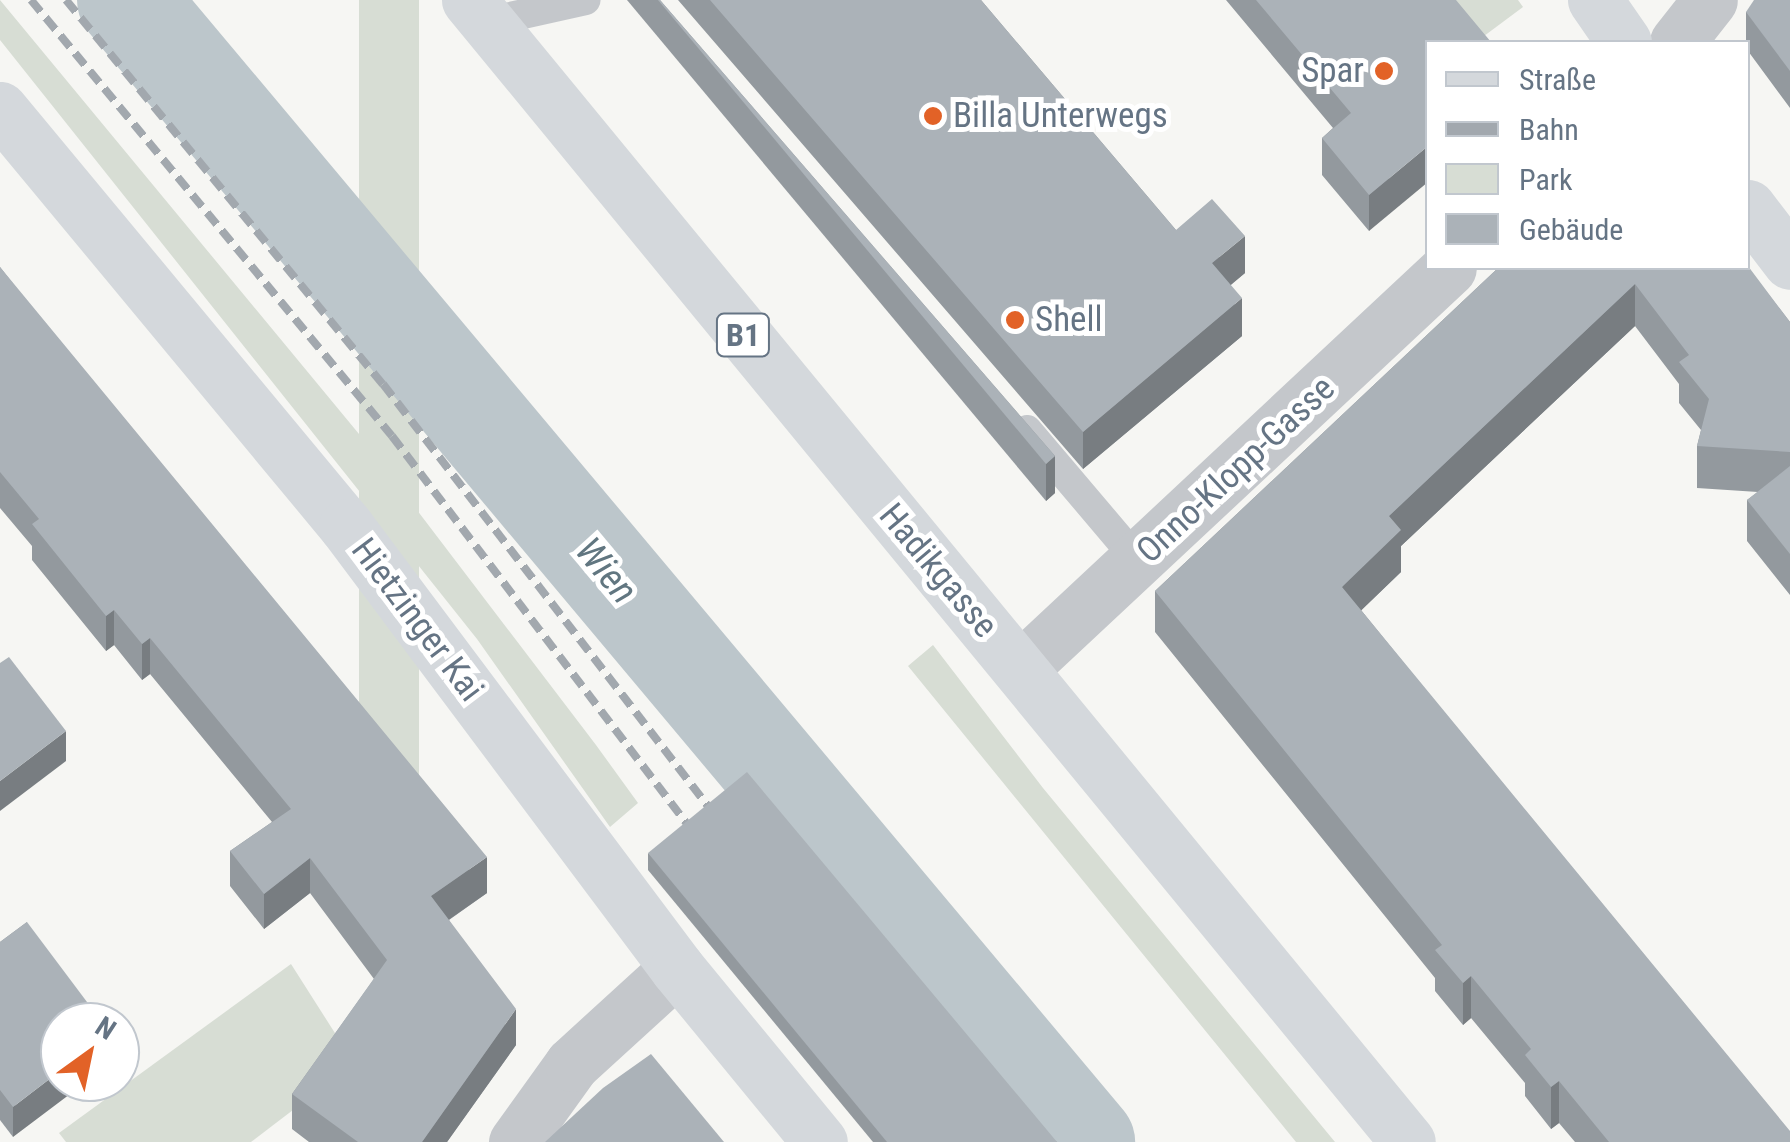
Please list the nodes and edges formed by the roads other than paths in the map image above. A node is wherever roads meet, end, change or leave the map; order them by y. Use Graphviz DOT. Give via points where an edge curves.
graph roads {
  1 [pos="586,0"];
  2 [pos="1595,0"];
  3 [pos="1710,0"];
  4 [pos="478,11"];
  5 [pos="1623,40"];
  6 [pos="1679,40"];
  7 [pos="0,109"];
  8 [pos="1750,210"];
  9 [pos="1790,262"];
  10 [pos="1447,270"];
  11 [pos="1004,404"];
  12 [pos="1138,562"];
  13 [pos="1020,669"];
  14 [pos="677,968"];
  15 [pos="516,1142"];
  16 [pos="820,1142"];
  17 [pos="1408,1142"];
  1 -- 4 [label="lane"];
  2 -- 5 [label="main road"];
  3 -- 6 [label="street"];
  4 -- 13 [label="main road, Hadikgasse / B1"];
  7 -- 14 [label="main road, Hietzinger Kai" via="346,526"];
  8 -- 9 [label="main road"];
  10 -- 12 [label="street, Onno-Klopp-Gasse"];
  11 -- 12 [label="lane"];
  12 -- 13 [label="street, Onno-Klopp-Gasse"];
  13 -- 17 [label="main road, Hadikgasse / B1"];
  14 -- 15 [label="street" via="572,1064"];
  14 -- 16 [label="main road, Hietzinger Kai"];
}
